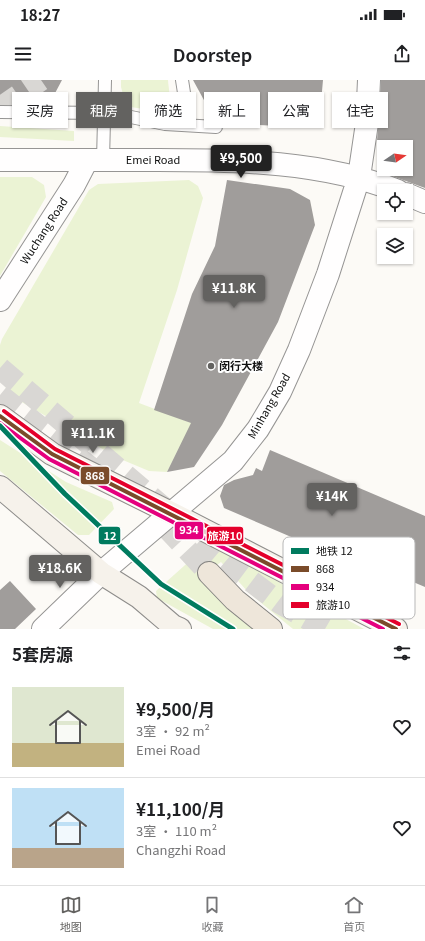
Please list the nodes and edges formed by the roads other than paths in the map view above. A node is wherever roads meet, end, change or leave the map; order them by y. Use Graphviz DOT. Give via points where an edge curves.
graph roads {
  1 [pos="105,80"];
  2 [pos="182,80"];
  3 [pos="369,80"];
  4 [pos="105,92"];
  5 [pos="184,92"];
  6 [pos="0,112"];
  7 [pos="76,113"];
  8 [pos="101,128"];
  9 [pos="0,160"];
  10 [pos="95,160"];
  11 [pos="359,177"];
  12 [pos="378,184"];
  13 [pos="413,197"];
  14 [pos="425,202"];
  15 [pos="0,300"];
  16 [pos="0,416"];
  17 [pos="0,487"];
  18 [pos="173,514"];
  19 [pos="283,571"];
  20 [pos="100,573"];
  21 [pos="209,573"];
  22 [pos="377,619"];
  23 [pos="43,629"];
  24 [pos="180,629"];
  25 [pos="271,629"];
  26 [pos="396,629"];
  1 -- 4 [label="lane"];
  2 -- 5 [label="lane"];
  3 -- 11 [label="street, Minhang Road" via="367,123"];
  6 -- 7 [label="lane"];
  8 -- 10 [label="lane"];
  9 -- 10 [label="street, Emei Road"];
  10 -- 11 [label="street, Emei Road" via="214,160 305,167"];
  10 -- 15 [label="street, Wuchang Road" via="74,185"];
  11 -- 12 [label="street, Emei Road"];
  11 -- 18 [label="street, Minhang Road" via="328,274 280,392 258,429 233,461"];
  13 -- 14 [label="street"];
  16 -- 18 [label="main road" via="52,454"];
  17 -- 20 [label="main road"];
  18 -- 19 [label="main road"];
  18 -- 20 [label="street, Minhang Road"];
  20 -- 23 [label="street, Minhang Road"];
  20 -- 24 [label="main road" via="139,597"];
  21 -- 25 [label="main road" via="235,600"];
  22 -- 26 [label="main road"];
}
